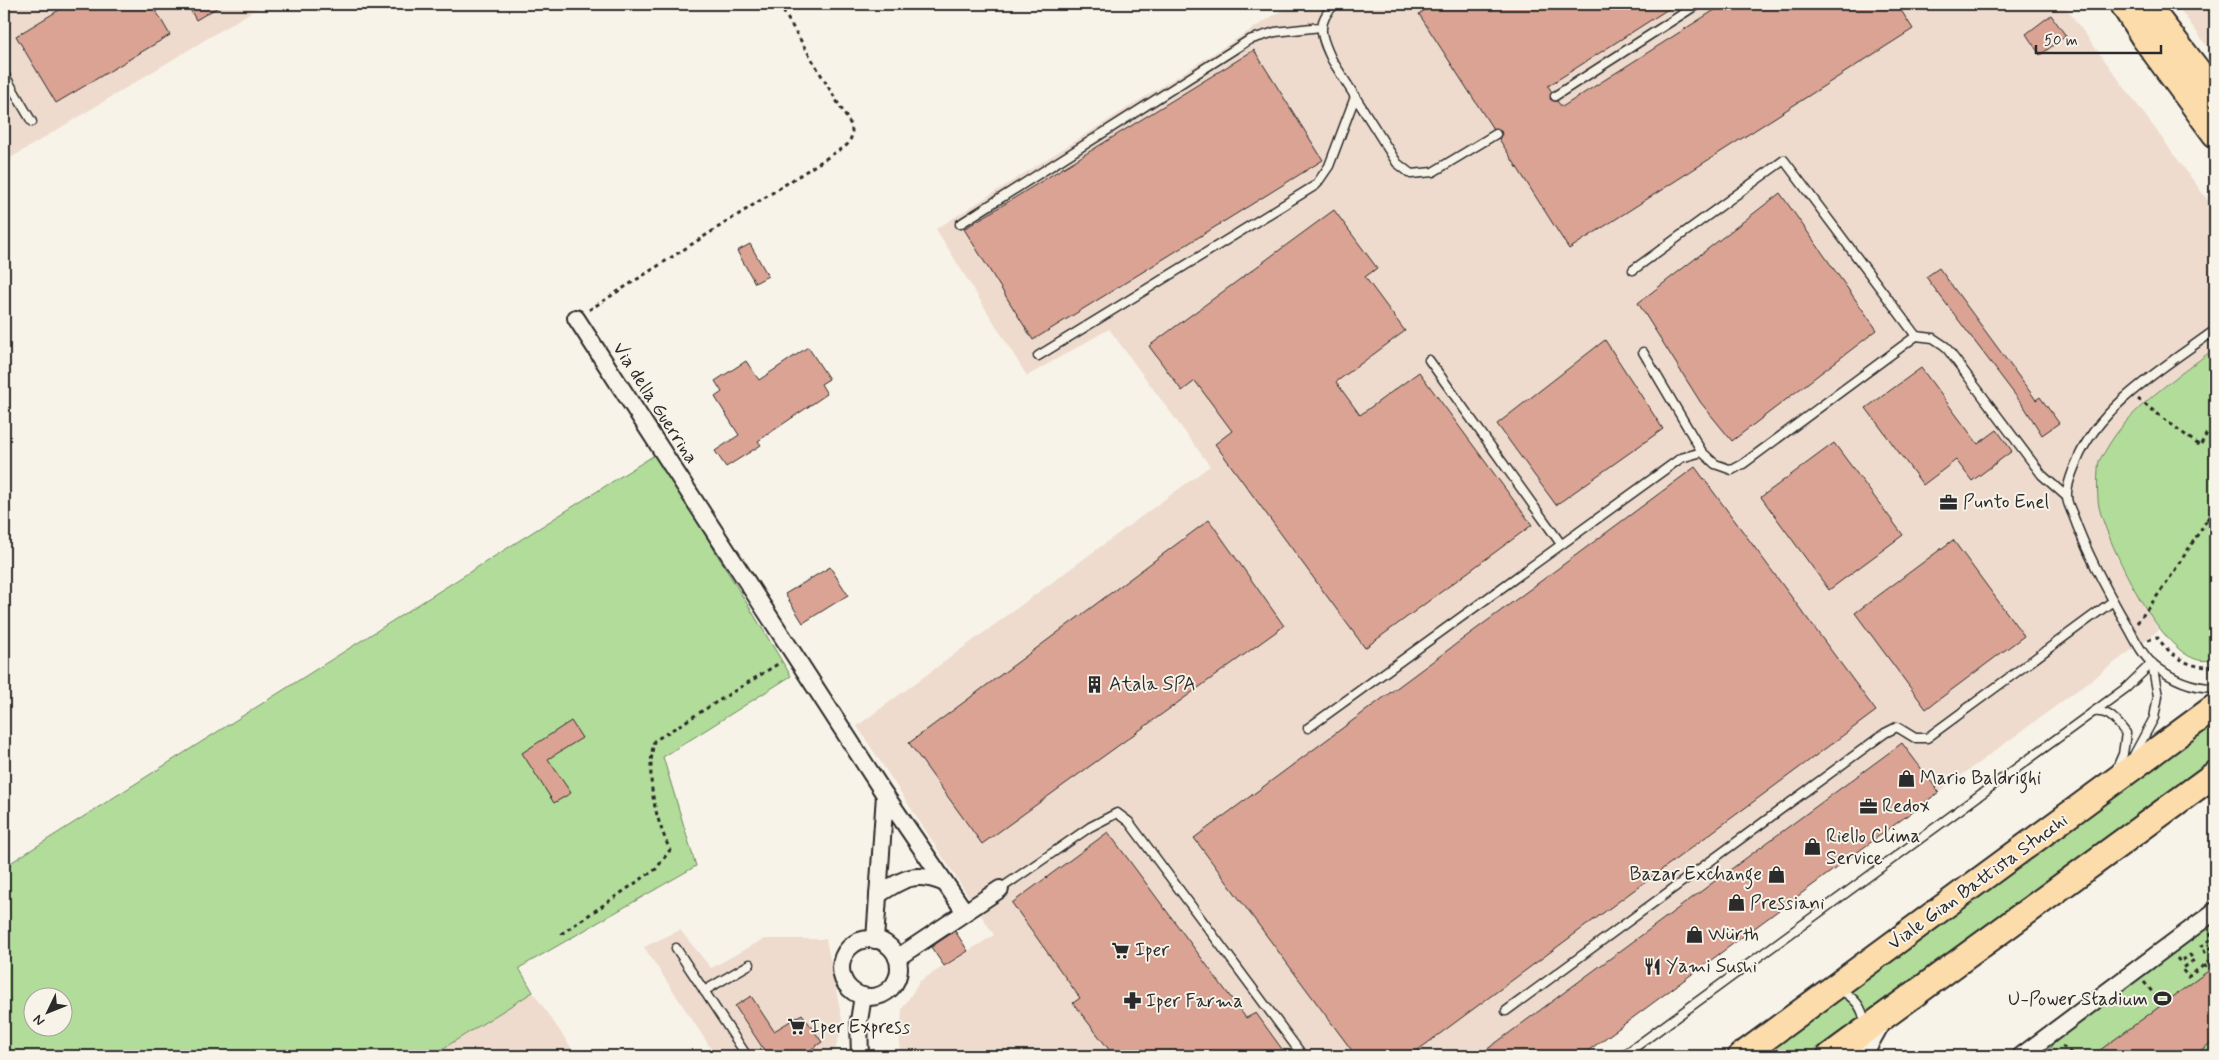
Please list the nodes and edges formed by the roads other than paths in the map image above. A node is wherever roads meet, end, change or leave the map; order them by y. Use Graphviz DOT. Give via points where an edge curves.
graph roads {
  1 [pos="1335,4"];
  2 [pos="1698,4"];
  3 [pos="2123,4"];
  4 [pos="2146,4"];
  5 [pos="1321,27"];
  6 [pos="4,74"];
  7 [pos="2215,94"];
  8 [pos="1355,96"];
  9 [pos="1554,96"];
  10 [pos="32,122"];
  11 [pos="1496,134"];
  12 [pos="2215,134"];
  13 [pos="960,224"];
  14 [pos="1633,270"];
  15 [pos="576,318"];
  16 [pos="2215,330"];
  17 [pos="1916,336"];
  18 [pos="1643,352"];
  19 [pos="1038,356"];
  20 [pos="1429,360"];
  21 [pos="1702,452"];
  22 [pos="2067,497"];
  23 [pos="1561,544"];
  24 [pos="2113,601"];
  25 [pos="2152,663"];
  26 [pos="2215,688"];
  27 [pos="2215,706"];
  28 [pos="2092,712"];
  29 [pos="1308,728"];
  30 [pos="2215,774"];
  31 [pos="2111,784"];
  32 [pos="886,795"];
  33 [pos="945,883"];
  34 [pos="1000,889"];
  35 [pos="878,896"];
  36 [pos="2215,911"];
  37 [pos="965,912"];
  38 [pos="875,940"];
  39 [pos="676,948"];
  40 [pos="897,958"];
  41 [pos="750,964"];
  42 [pos="1834,987"];
  43 [pos="704,991"];
  44 [pos="863,996"];
  45 [pos="1506,1011"];
  46 [pos="1875,1023"];
  47 [pos="747,1056"];
  48 [pos="860,1056"];
  49 [pos="1303,1056"];
  50 [pos="1623,1056"];
  51 [pos="1741,1056"];
  52 [pos="1830,1056"];
  53 [pos="1863,1056"];
  54 [pos="2021,1056"];
  1 -- 5 [label="lane" via="1326,12"];
  2 -- 9 [label="lane"];
  3 -- 12 [label="main road"];
  4 -- 7 [label="main road"];
  5 -- 8 [label="lane" via="1324,43"];
  5 -- 13 [label="lane" via="1274,32 1249,40"];
  6 -- 10 [label="lane"];
  8 -- 11 [label="lane" via="1397,163 1411,174 1433,172"];
  8 -- 19 [label="lane" via="1329,166 1316,184"];
  14 -- 17 [label="lane" via="1784,160"];
  15 -- 32 [label="street, Via della Guerrina"];
  16 -- 22 [label="lane" via="2104,417 2077,460"];
  17 -- 21 [label="lane" via="1732,470 1715,464"];
  17 -- 22 [label="lane" via="1933,338 1945,346 2042,475"];
  18 -- 21 [label="lane"];
  20 -- 23 [label="lane"];
  21 -- 23 [label="lane" via="1681,458"];
  22 -- 24 [label="lane" via="2080,535"];
  23 -- 29 [label="lane"];
  24 -- 25 [label="lane"];
  24 -- 45 [label="lane" via="1927,738 1915,738 1896,727 1885,733"];
  25 -- 26 [label="lane" via="2172,678 2200,688"];
  25 -- 28 [label="lane" via="2126,688"];
  25 -- 31 [label="lane" via="2158,696 2154,718 2132,758"];
  27 -- 31 [label="main road, Viale Gian Battista Stucchi"];
  28 -- 31 [label="lane" via="2103,711 2112,716 2126,734 2123,754"];
  28 -- 50 [label="lane"];
  30 -- 46 [label="main road"];
  31 -- 42 [label="main road, Viale Gian Battista Stucchi"];
  32 -- 33 [label="street, Via della Guerrina"];
  32 -- 35 [label="street"];
  33 -- 35 [label="street" via="930,876 912,876"];
  33 -- 37 [label="street, Via della Guerrina"];
  34 -- 37 [label="street"];
  34 -- 49 [label="lane" via="1090,827 1117,813 1129,822"];
  35 -- 38 [label="street"];
  36 -- 54 [label="street"];
  37 -- 40 [label="street"];
  38 -- 40 [label="street" via="884,943"];
  38 -- 44 [label="street" via="858,942 850,947 842,961 845,983"];
  39 -- 43 [label="lane"];
  40 -- 44 [label="street" via="898,976 894,984 880,995"];
  41 -- 43 [label="lane"];
  42 -- 46 [label="lane" via="1851,997 1864,1016"];
  42 -- 51 [label="main road, Viale Gian Battista Stucchi"];
  43 -- 47 [label="lane"];
  44 -- 48 [label="street" via="859,1021"];
  46 -- 52 [label="main road"];
  46 -- 53 [label="street" via="1877,1034"];
}
